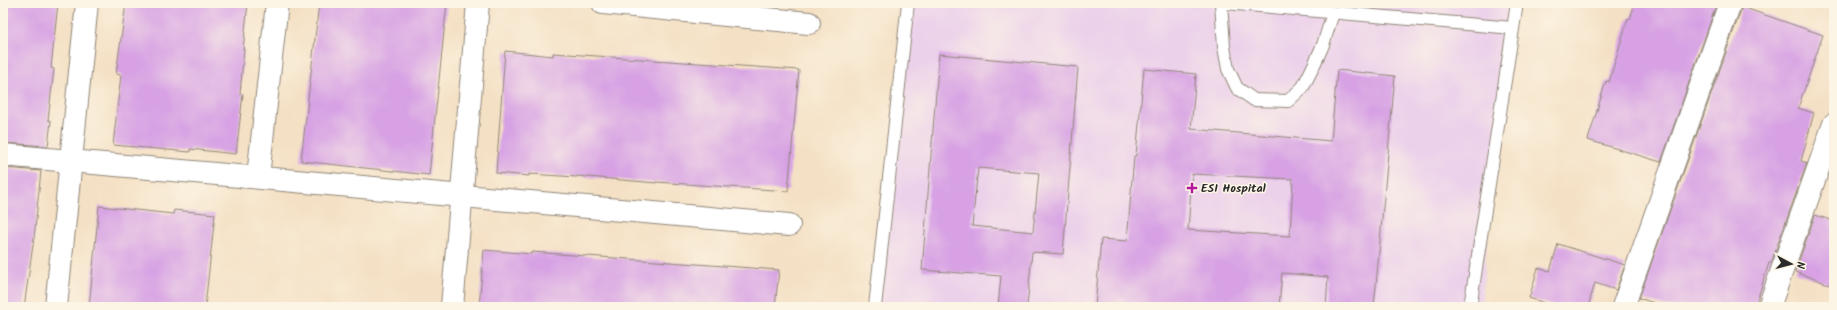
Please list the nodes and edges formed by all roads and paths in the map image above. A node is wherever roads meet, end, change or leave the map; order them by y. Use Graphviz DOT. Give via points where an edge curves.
graph roads {
  1 [pos="87,3"];
  2 [pos="277,3"];
  3 [pos="478,3"];
  4 [pos="603,3"];
  5 [pos="908,3"];
  6 [pos="1221,3"];
  7 [pos="1225,3"];
  8 [pos="1517,3"];
  9 [pos="1730,3"];
  10 [pos="1333,13"];
  11 [pos="809,23"];
  12 [pos="1513,28"];
  13 [pos="1834,124"];
  14 [pos="3,155"];
  15 [pos="71,161"];
  16 [pos="258,177"];
  17 [pos="461,195"];
  18 [pos="789,224"];
  19 [pos="56,307"];
  20 [pos="452,307"];
  21 [pos="875,307"];
  22 [pos="1470,307"];
  23 [pos="1623,307"];
  24 [pos="1770,307"];
  1 -- 15 [label="street"];
  2 -- 16 [label="street"];
  3 -- 17 [label="street"];
  4 -- 11 [label="street"];
  5 -- 21 [label="lane"];
  6 -- 10 [label="lane" via="1228,68 1237,88 1254,100 1288,101 1303,87 1323,45"];
  7 -- 10 [label="lane"];
  8 -- 12 [label="lane"];
  9 -- 23 [label="street"];
  10 -- 12 [label="lane"];
  12 -- 22 [label="lane"];
  13 -- 24 [label="street"];
  14 -- 15 [label="street"];
  15 -- 16 [label="street"];
  15 -- 19 [label="street"];
  16 -- 17 [label="street"];
  17 -- 18 [label="street"];
  17 -- 20 [label="street"];
}
